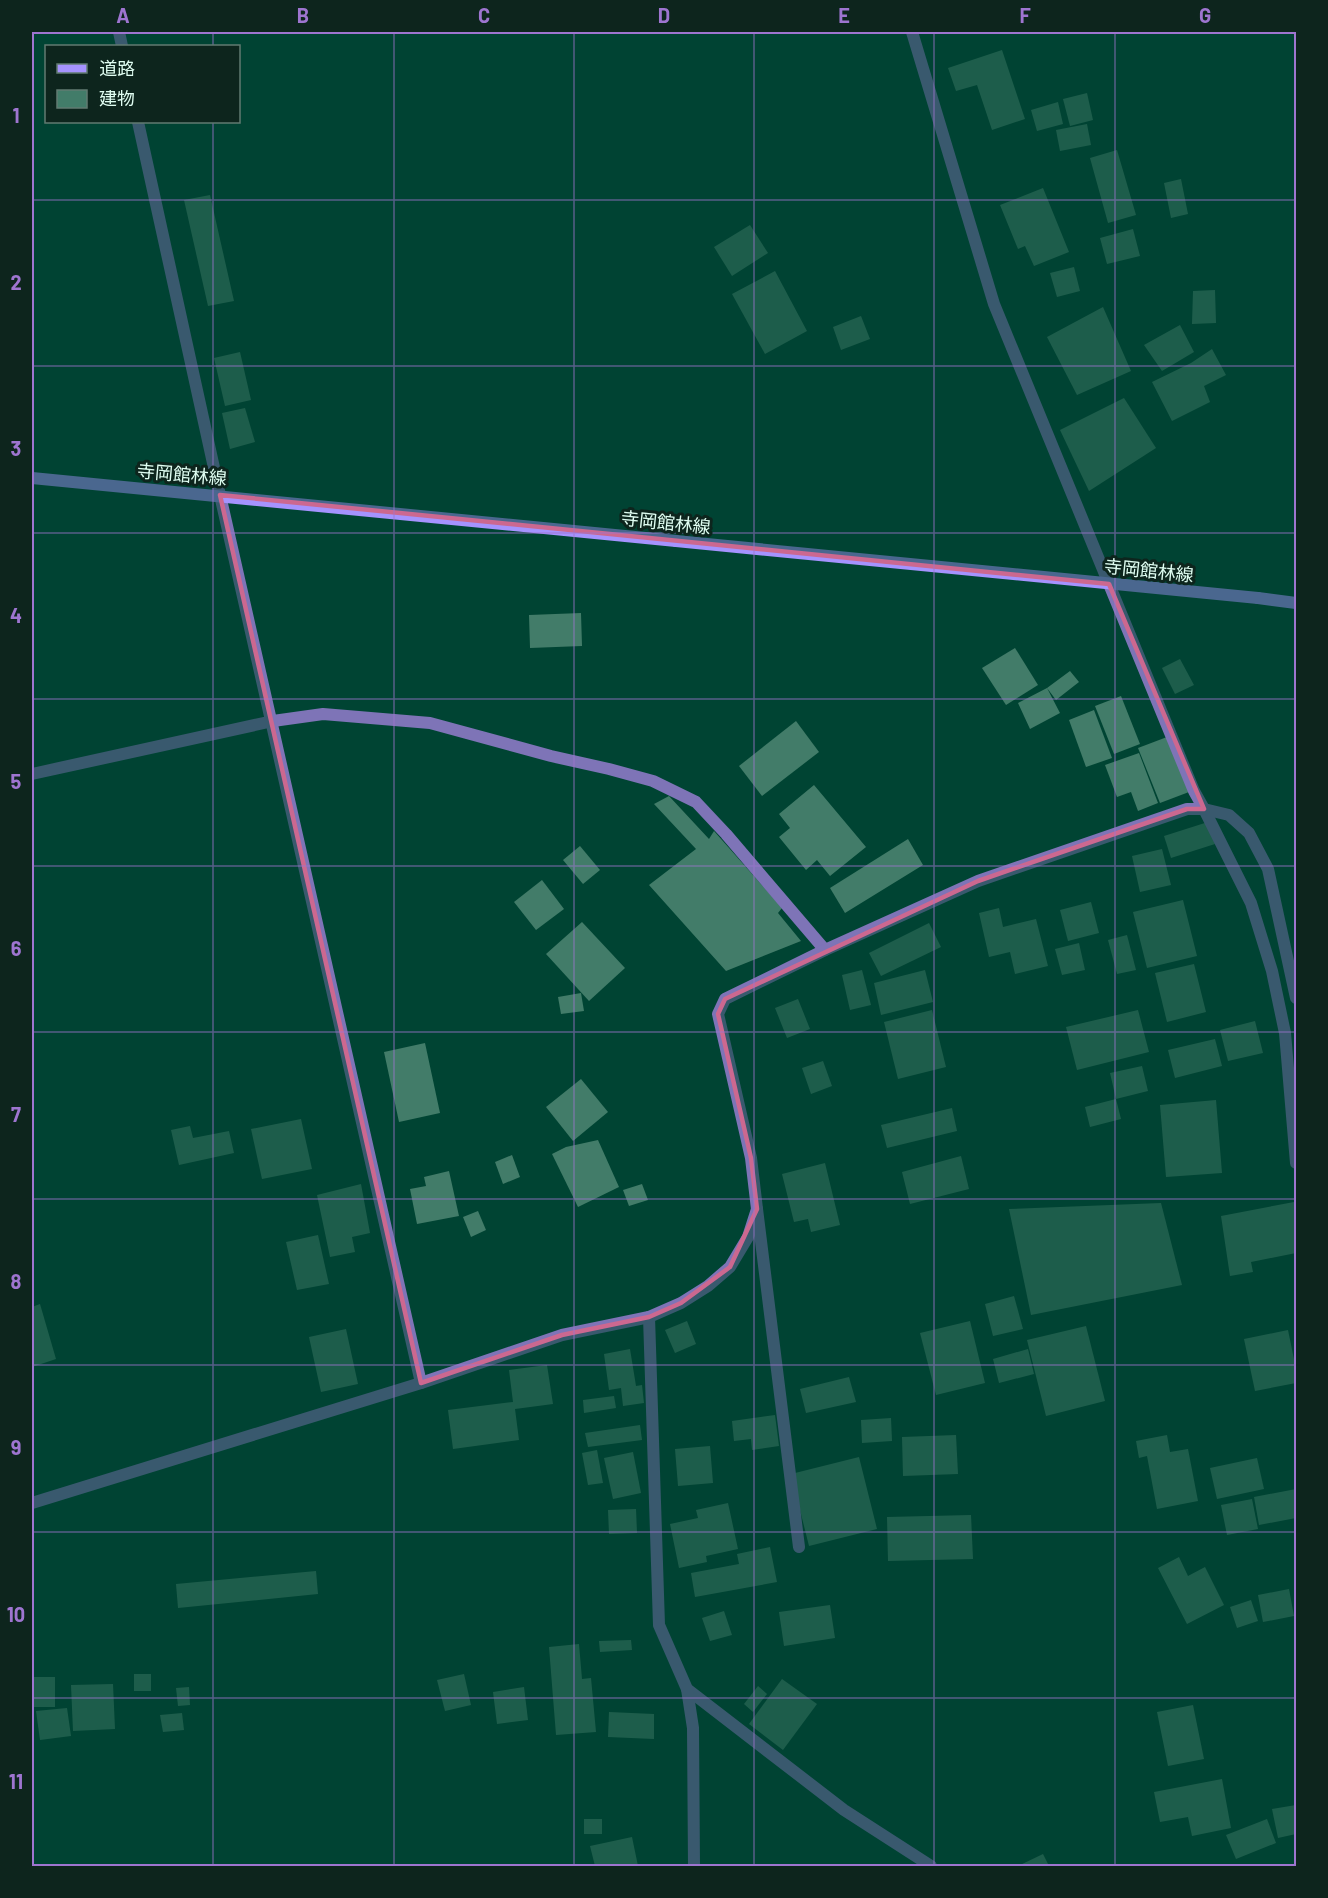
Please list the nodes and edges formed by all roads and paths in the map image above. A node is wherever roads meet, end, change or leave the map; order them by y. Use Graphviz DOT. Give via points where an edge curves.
graph roads {
  1 [pos="912,32"];
  2 [pos="138,123"];
  3 [pos="32,478"];
  4 [pos="220,495"];
  5 [pos="1296,603"];
  6 [pos="273,721"];
  7 [pos="32,774"];
  8 [pos="1204,809"];
  9 [pos="825,950"];
  10 [pos="1296,999"];
  11 [pos="1296,1163"];
  12 [pos="757,1209"];
  13 [pos="648,1317"];
  14 [pos="421,1383"];
  15 [pos="32,1503"];
  16 [pos="799,1547"];
  17 [pos="687,1689"];
  18 [pos="694,1866"];
  19 [pos="931,1866"];
  1 -- 8 [label="street" via="994,304"];
  2 -- 4 [label="street"];
  3 -- 4 [label="main road, 寺岡館林線"];
  4 -- 5 [label="main road, 寺岡館林線, bridge"];
  4 -- 6 [label="street"];
  6 -- 7 [label="street"];
  6 -- 9 [label="street" via="323,714 430,723 672,788 696,802"];
  6 -- 14 [label="street"];
  8 -- 9 [label="street" via="1187,808 978,881"];
  8 -- 10 [label="street" via="1228,815 1249,833 1268,868"];
  8 -- 11 [label="street" via="1251,903 1272,971 1285,1033"];
  9 -- 12 [label="street" via="725,999 718,1014 751,1158"];
  12 -- 13 [label="street" via="748,1237 730,1267 681,1303"];
  12 -- 16 [label="street"];
  13 -- 14 [label="street" via="562,1335"];
  13 -- 17 [label="street" via="659,1625"];
  14 -- 15 [label="street"];
  17 -- 18 [label="street" via="693,1728"];
  17 -- 19 [label="street" via="844,1810"];
}
